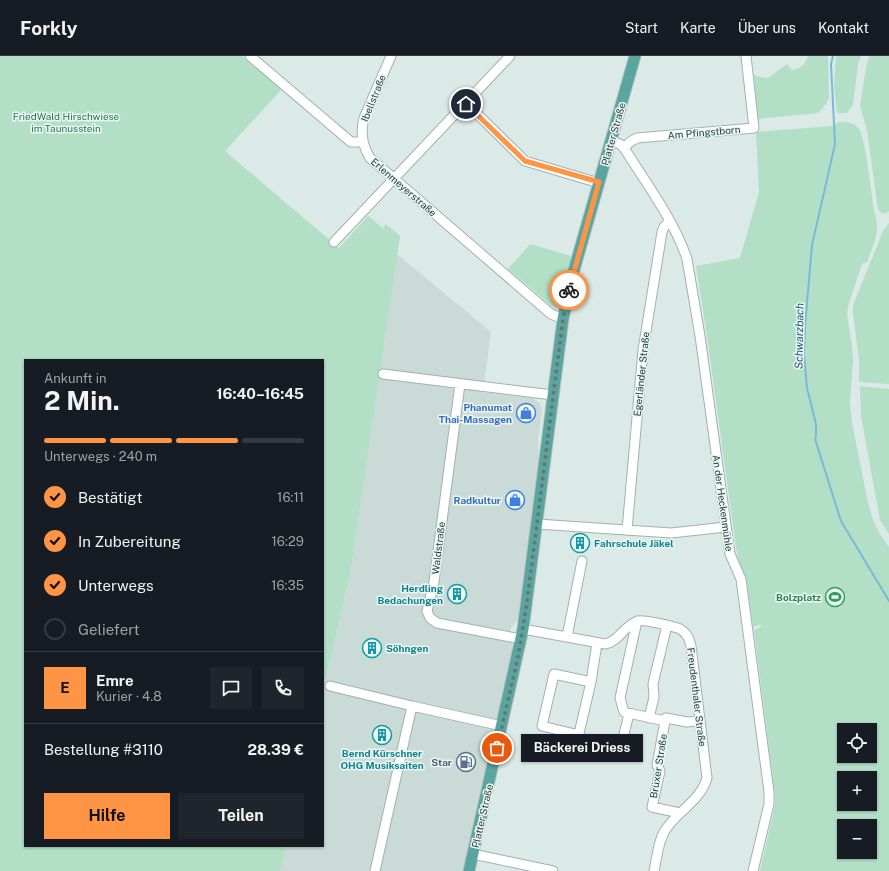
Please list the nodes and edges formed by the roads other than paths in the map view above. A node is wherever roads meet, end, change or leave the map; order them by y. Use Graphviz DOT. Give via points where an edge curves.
graph roads {
  1 [pos="250,56"];
  2 [pos="391,56"];
  3 [pos="510,56"];
  4 [pos="635,56"];
  5 [pos="746,56"];
  6 [pos="466,104"];
  7 [pos="611,141"];
  8 [pos="363,142"];
  9 [pos="624,148"];
  10 [pos="394,179"];
  11 [pos="599,182"];
  12 [pos="669,222"];
  13 [pos="334,242"];
  14 [pos="563,319"];
  15 [pos="383,374"];
  16 [pos="460,384"];
  17 [pos="553,395"];
  18 [pos="537,524"];
  19 [pos="726,527"];
  20 [pos="627,530"];
  21 [pos="582,561"];
  22 [pos="637,621"];
  23 [pos="667,625"];
  24 [pos="522,634"];
  25 [pos="567,637"];
  26 [pos="597,643"];
  27 [pos="591,682"];
  28 [pos="330,686"];
  29 [pos="412,706"];
  30 [pos="629,714"];
  31 [pos="649,718"];
  32 [pos="665,721"];
  33 [pos="700,721"];
  34 [pos="502,726"];
  35 [pos="621,746"];
  36 [pos="680,814"];
  37 [pos="473,854"];
  38 [pos="375,871"];
  39 [pos="469,871"];
  40 [pos="553,871"];
  41 [pos="654,871"];
  42 [pos="753,871"];
  1 -- 8 [label="street" via="351,142"];
  2 -- 8 [label="street, Ibellstraße" via="364,118"];
  3 -- 6 [label="street"];
  4 -- 7 [label="main road, Platter Straße"];
  5 -- 9 [label="street, Am Pfingstborn" via="754,128 637,138"];
  6 -- 10 [label="street"];
  6 -- 11 [label="street" via="525,161"];
  7 -- 9 [label="street"];
  7 -- 11 [label="main road, Platter Straße"];
  8 -- 10 [label="street, Erlenmeyerstraße" via="370,158"];
  9 -- 12 [label="street, An der Heckenmühle"];
  10 -- 13 [label="street"];
  10 -- 14 [label="street, Erlenmeyerstraße" via="551,314"];
  11 -- 14 [label="main road, Platter Straße"];
  12 -- 19 [label="street, An der Heckenmühle" via="687,259"];
  12 -- 20 [label="street, Egerländer Straße" via="662,232 645,330"];
  14 -- 17 [label="main road, Platter Straße"];
  15 -- 16 [label="street"];
  16 -- 17 [label="street"];
  16 -- 24 [label="street, Waldstraße" via="434,582 427,611 430,618 437,623"];
  17 -- 18 [label="main road, Platter Straße"];
  18 -- 20 [label="street"];
  18 -- 24 [label="main road, Platter Straße"];
  19 -- 20 [label="street" via="679,533"];
  19 -- 42 [label="street, An der Heckenmühle" via="730,554 741,579 770,792"];
  21 -- 25 [label="street"];
  22 -- 23 [label="street, Freudenthaler Straße"];
  22 -- 26 [label="street" via="613,642"];
  22 -- 30 [label="street" via="620,698 624,712"];
  23 -- 31 [label="street" via="653,684 654,697"];
  23 -- 33 [label="street, Freudenthaler Straße" via="684,631 690,640"];
  24 -- 25 [label="street"];
  24 -- 34 [label="main road, Platter Straße"];
  25 -- 26 [label="street"];
  26 -- 27 [label="street"];
  27 -- 27 [label="street" via="578,739 542,726 554,674"];
  28 -- 29 [label="street"];
  29 -- 34 [label="street"];
  29 -- 38 [label="street"];
  30 -- 31 [label="street"];
  30 -- 35 [label="street"];
  31 -- 32 [label="street"];
  32 -- 33 [label="street" via="666,718 687,722"];
  32 -- 36 [label="street, Brüxer Straße" via="657,765 660,771 652,807"];
  33 -- 36 [label="street, Freudenthaler Straße" via="706,778 702,791"];
  34 -- 37 [label="main road, Platter Straße"];
  36 -- 41 [label="street, Freudenthaler Straße" via="665,830"];
  37 -- 39 [label="main road, Platter Straße"];
  37 -- 40 [label="street"];
}
